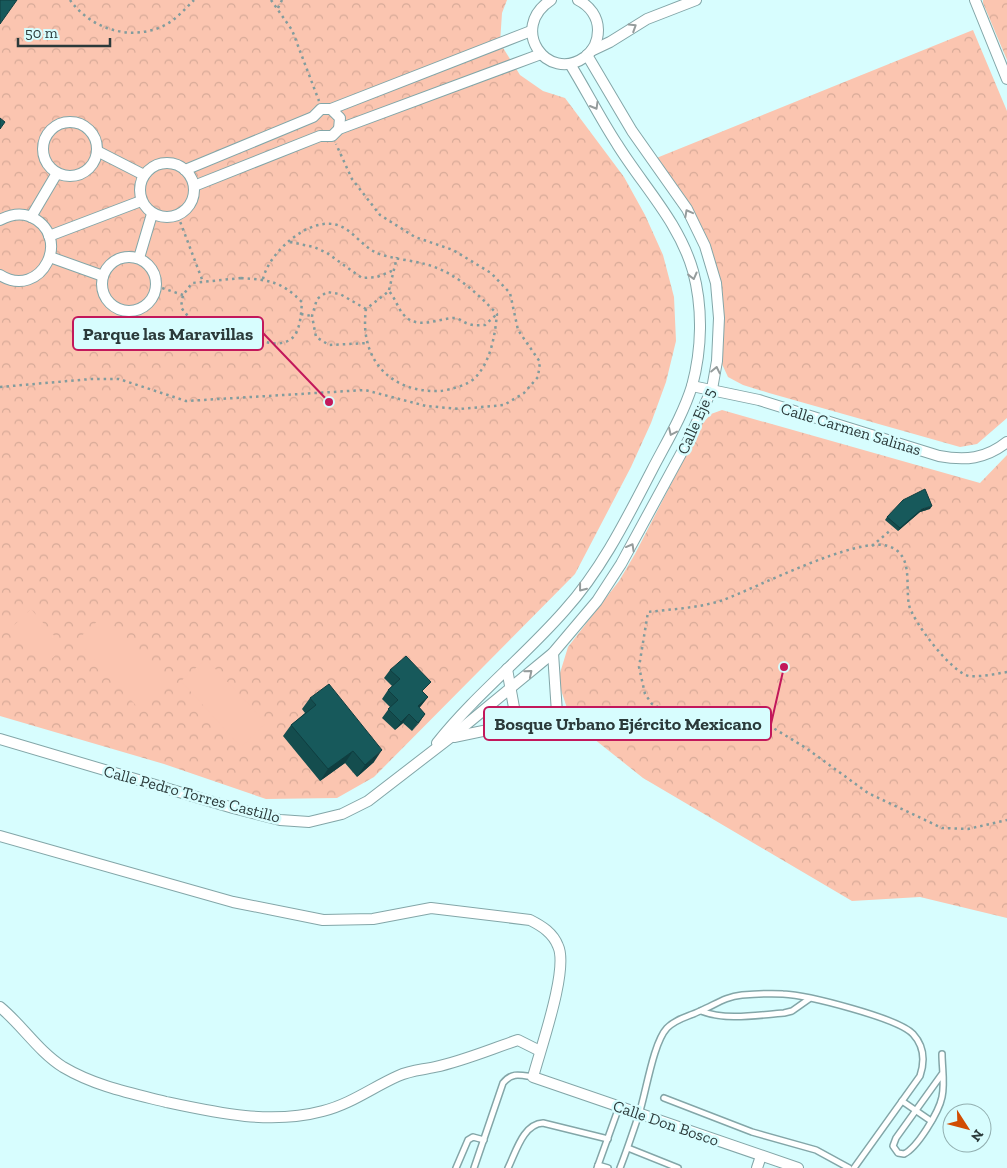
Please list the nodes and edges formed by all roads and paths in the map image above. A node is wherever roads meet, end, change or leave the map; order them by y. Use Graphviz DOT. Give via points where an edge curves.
graph roads {
  1 [pos="70,0"];
  2 [pos="194,0"];
  3 [pos="271,0"];
  4 [pos="282,0"];
  5 [pos="578,0"];
  6 [pos="696,0"];
  7 [pos="975,0"];
  8 [pos="544,2"];
  9 [pos="278,8"];
  10 [pos="531,30"];
  11 [pos="589,53"];
  12 [pos="541,54"];
  13 [pos="570,64"];
  14 [pos="1007,78"];
  15 [pos="326,109"];
  16 [pos="313,117"];
  17 [pos="335,133"];
  18 [pos="320,136"];
  19 [pos="97,151"];
  20 [pos="185,170"];
  21 [pos="56,172"];
  22 [pos="144,175"];
  23 [pos="194,186"];
  24 [pos="142,201"];
  25 [pos="152,214"];
  26 [pos="178,216"];
  27 [pos="31,217"];
  28 [pos="0,220"];
  29 [pos="49,236"];
  30 [pos="289,242"];
  31 [pos="50,257"];
  32 [pos="397,257"];
  33 [pos="139,258"];
  34 [pos="394,270"];
  35 [pos="0,275"];
  36 [pos="103,276"];
  37 [pos="263,279"];
  38 [pos="202,282"];
  39 [pos="156,286"];
  40 [pos="389,291"];
  41 [pos="183,295"];
  42 [pos="366,309"];
  43 [pos="301,314"];
  44 [pos="496,314"];
  45 [pos="312,316"];
  46 [pos="369,343"];
  47 [pos="692,386"];
  48 [pos="0,387"];
  49 [pos="712,389"];
  50 [pos="1007,442"];
  51 [pos="892,530"];
  52 [pos="871,546"];
  53 [pos="553,653"];
  54 [pos="507,669"];
  55 [pos="1007,672"];
  56 [pos="509,689"];
  57 [pos="517,724"];
  58 [pos="448,735"];
  59 [pos="0,739"];
  60 [pos="1007,820"];
  61 [pos="0,836"];
  62 [pos="809,999"];
  63 [pos="0,1007"];
  64 [pos="701,1011"];
  65 [pos="540,1051"];
  66 [pos="942,1054"];
  67 [pos="942,1074"];
  68 [pos="533,1077"];
  69 [pos="664,1098"];
  70 [pos="902,1101"];
  71 [pos="619,1107"];
  72 [pos="916,1111"];
  73 [pos="639,1114"];
  74 [pos="931,1121"];
  75 [pos="608,1139"];
  76 [pos="484,1140"];
  77 [pos="628,1148"];
  78 [pos="762,1156"];
  79 [pos="598,1166"];
  80 [pos="456,1168"];
  81 [pos="474,1168"];
  82 [pos="508,1168"];
  83 [pos="608,1168"];
  84 [pos="620,1168"];
  85 [pos="678,1168"];
  86 [pos="757,1168"];
  87 [pos="798,1168"];
  88 [pos="849,1168"];
  89 [pos="854,1168"];
  1 -- 2 [label="path" via="79,12 99,26 130,32 160,28 178,17"];
  3 -- 9 [label="path"];
  4 -- 9 [label="path"];
  5 -- 11 [label="street" via="597,21 596,42"];
  11 -- 6 [label="street, one-way" via="647,19"];
  7 -- 14 [label="street"];
  8 -- 10 [label="street" via="536,13"];
  9 -- 15 [label="path" via="292,30"];
  10 -- 12 [label="street" via="535,47"];
  10 -- 15 [label="street"];
  11 -- 13 [label="street"];
  49 -- 11 [label="street, Calle Eje 5, one-way" via="719,318 716,283 705,246 687,209 632,131"];
  12 -- 13 [label="street" via="559,64"];
  12 -- 17 [label="street"];
  13 -- 47 [label="street, Calle Eje 5, one-way" via="617,144 670,220 682,243 694,279 701,325"];
  15 -- 16 [label="street"];
  15 -- 17 [label="street" via="340,118"];
  16 -- 18 [label="street" via="313,128"];
  16 -- 20 [label="street"];
  17 -- 18 [label="street"];
  17 -- 48 [label="path" via="352,179 380,215 415,237 453,250 491,273 510,293 518,330 540,362 538,377 524,392 504,405 460,409 426,406 366,390 186,401 120,379"];
  18 -- 23 [label="street"];
  19 -- 21 [label="street" via="90,167 82,173 65,176"];
  19 -- 21 [label="street" via="87,128 72,122 55,127 44,141 43,150 45,159"];
  19 -- 22 [label="street"];
  20 -- 22 [label="street" via="168,163 158,164"];
  20 -- 23 [label="street"];
  21 -- 27 [label="street"];
  22 -- 24 [label="street" via="140,183"];
  23 -- 26 [label="street" via="191,204"];
  24 -- 25 [label="street"];
  24 -- 29 [label="street"];
  25 -- 26 [label="street"];
  25 -- 33 [label="street"];
  26 -- 38 [label="path"];
  27 -- 28 [label="street" via="15,214"];
  27 -- 29 [label="street" via="44,226"];
  29 -- 31 [label="street"];
  30 -- 32 [label="path" via="323,222 341,226 376,252"];
  30 -- 34 [label="path" via="327,253 362,278"];
  30 -- 37 [label="path" via="266,267"];
  31 -- 35 [label="street" via="37,275 27,280 16,281"];
  31 -- 36 [label="street"];
  32 -- 34 [label="path"];
  32 -- 44 [label="path" via="450,272"];
  33 -- 36 [label="street" via="121,258 107,268"];
  33 -- 39 [label="street" via="152,269"];
  34 -- 40 [label="path"];
  36 -- 39 [label="street" via="104,294 116,308 124,311 142,308 149,302"];
  37 -- 38 [label="path"];
  37 -- 43 [label="path" via="290,290 302,302"];
  38 -- 41 [label="path" via="192,283"];
  39 -- 41 [label="path"];
  40 -- 42 [label="path"];
  40 -- 44 [label="path" via="403,314 415,323 458,318 469,324 485,325"];
  41 -- 43 [label="path" via="181,307 188,319 199,325 246,326 255,338 271,343 283,343 295,336"];
  42 -- 45 [label="path" via="340,294 327,292 317,299"];
  42 -- 46 [label="path" via="364,320"];
  43 -- 45 [label="path"];
  44 -- 46 [label="path" via="495,336 474,379 450,390 422,392 399,383 383,372 372,358"];
  45 -- 46 [label="path" via="316,337 329,344"];
  47 -- 49 [label="street, Calle Carmen Salinas"];
  47 -- 54 [label="street, Calle Eje 5, one-way" via="666,444 608,551 565,610"];
  49 -- 50 [label="street, Calle Carmen Salinas" via="958,460 972,460"];
  53 -- 49 [label="street, Calle Eje 5, one-way" via="597,601 621,564 689,439"];
  51 -- 52 [label="path"];
  52 -- 55 [label="path" via="886,545 898,551 905,561 909,607 918,624 954,669 968,676"];
  52 -- 60 [label="path" via="821,558 721,600 648,612 639,660 645,694 652,704 675,716 700,720 748,717 765,723 868,793 942,828 968,829"];
  56 -- 53 [label="street, Calle Eje 5, one-way"];
  53 -- 57 [label="street" via="558,728"];
  54 -- 56 [label="street"];
  54 -- 58 [label="street, Calle Eje 5"];
  56 -- 57 [label="street"];
  56 -- 58 [label="street, Calle Eje 5"];
  57 -- 58 [label="street"];
  58 -- 59 [label="street, Calle Pedro Torres Castillo" via="429,754 368,801 342,814 309,822 280,820 233,808"];
  61 -- 65 [label="street" via="233,902 323,920 358,920 431,908 530,920 551,935 561,958 560,977"];
  62 -- 64 [label="lane" via="784,994 741,995 713,1003"];
  62 -- 64 [label="lane" via="784,1013 732,1017"];
  62 -- 70 [label="lane" via="865,1012 912,1033 919,1043 924,1065"];
  63 -- 65 [label="street" via="61,1066 88,1081 202,1110 254,1118 323,1111 416,1069 435,1067 518,1040"];
  64 -- 73 [label="lane" via="675,1021 665,1030"];
  65 -- 68 [label="street"];
  66 -- 67 [label="lane"];
  67 -- 72 [label="lane"];
  67 -- 74 [label="lane" via="942,1098"];
  68 -- 71 [label="street, Calle Don Bosco"];
  68 -- 76 [label="lane" via="509,1076"];
  69 -- 88 [label="lane" via="752,1132 816,1150"];
  70 -- 72 [label="lane"];
  70 -- 89 [label="lane"];
  71 -- 73 [label="street, Calle Don Bosco"];
  71 -- 75 [label="lane"];
  72 -- 74 [label="lane"];
  72 -- 74 [label="lane" via="893,1146 898,1153 909,1152"];
  73 -- 77 [label="lane"];
  73 -- 78 [label="street, Calle Don Bosco"];
  75 -- 79 [label="lane"];
  75 -- 82 [label="lane" via="536,1123 526,1132"];
  76 -- 80 [label="lane" via="473,1137 468,1140"];
  76 -- 81 [label="lane"];
  77 -- 84 [label="lane"];
  77 -- 85 [label="lane"];
  78 -- 86 [label="street"];
  78 -- 87 [label="street, Calle Don Bosco"];
  79 -- 83 [label="lane"];
}
